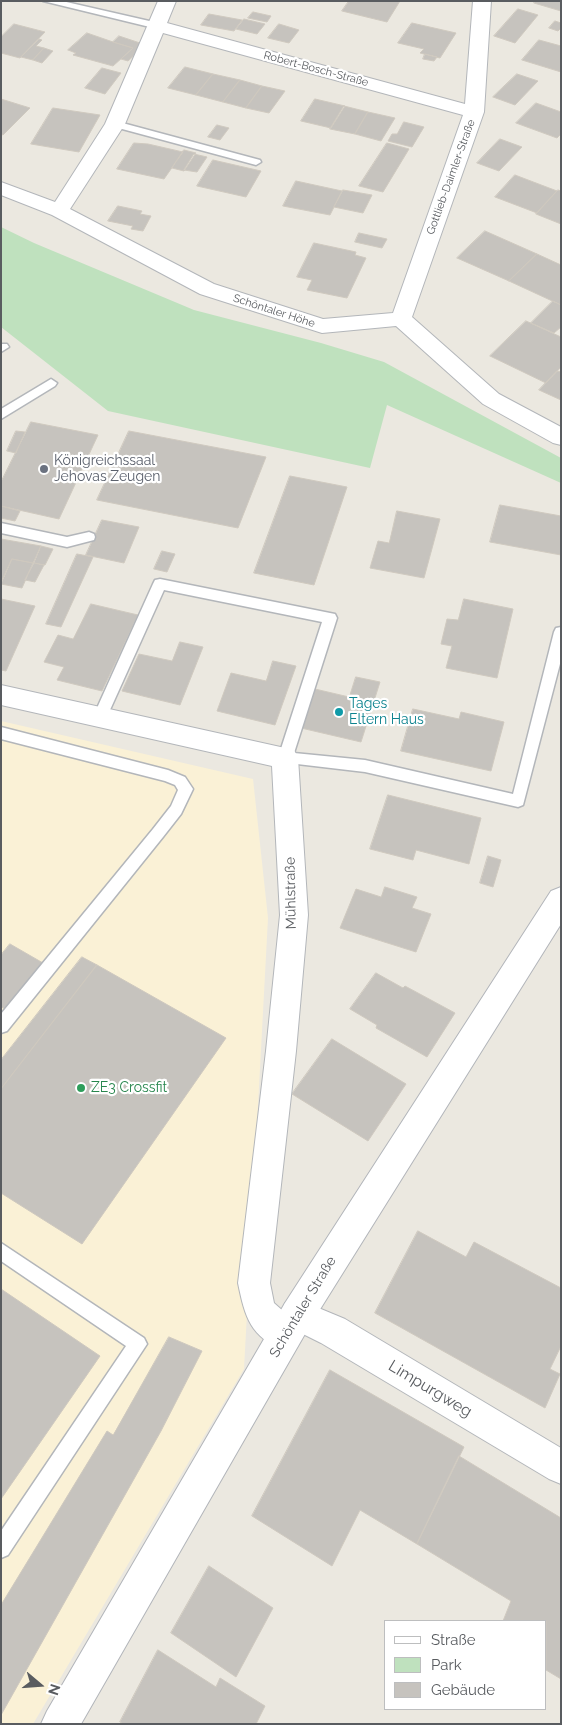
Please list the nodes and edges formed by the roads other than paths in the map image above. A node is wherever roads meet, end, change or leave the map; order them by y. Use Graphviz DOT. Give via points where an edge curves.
graph roads {
  1 [pos="48,1"];
  2 [pos="167,1"];
  3 [pos="482,1"];
  4 [pos="158,26"];
  5 [pos="474,112"];
  6 [pos="115,124"];
  7 [pos="256,162"];
  8 [pos="1,188"];
  9 [pos="59,211"];
  10 [pos="402,319"];
  11 [pos="51,383"];
  12 [pos="1,415"];
  13 [pos="561,438"];
  14 [pos="1,528"];
  15 [pos="89,537"];
  16 [pos="561,632"];
  17 [pos="1,695"];
  18 [pos="100,717"];
  19 [pos="1,733"];
  20 [pos="285,758"];
  21 [pos="561,899"];
  22 [pos="1,1026"];
  23 [pos="1,1250"];
  24 [pos="291,1325"];
  25 [pos="561,1467"];
  26 [pos="1,1548"];
  27 [pos="60,1724"];
  1 -- 4 [label="lane"];
  2 -- 4 [label="street"];
  3 -- 5 [label="street, Gottlieb-Daimler-Straße"];
  4 -- 5 [label="street, Robert-Bosch-Straße"];
  4 -- 6 [label="street"];
  5 -- 10 [label="street, Gottlieb-Daimler-Straße"];
  6 -- 7 [label="lane"];
  6 -- 9 [label="street"];
  8 -- 9 [label="street, Schöntaler Höhe"];
  9 -- 10 [label="street, Schöntaler Höhe" via="207,289 322,326"];
  10 -- 13 [label="street" via="491,399"];
  11 -- 12 [label="lane"];
  14 -- 15 [label="lane" via="67,542"];
  16 -- 20 [label="lane" via="518,801 365,766"];
  17 -- 18 [label="street"];
  18 -- 20 [label="street"];
  18 -- 20 [label="lane" via="160,584 330,618"];
  19 -- 22 [label="lane" via="168,776 186,788 176,810"];
  20 -- 24 [label="street, Mühlstraße" via="294,915 254,1283 260,1312"];
  21 -- 24 [label="street, Schöntaler Straße"];
  23 -- 26 [label="lane" via="138,1344"];
  24 -- 25 [label="street, Limpurgweg" via="333,1332"];
  24 -- 27 [label="street, Schöntaler Straße"];
}
